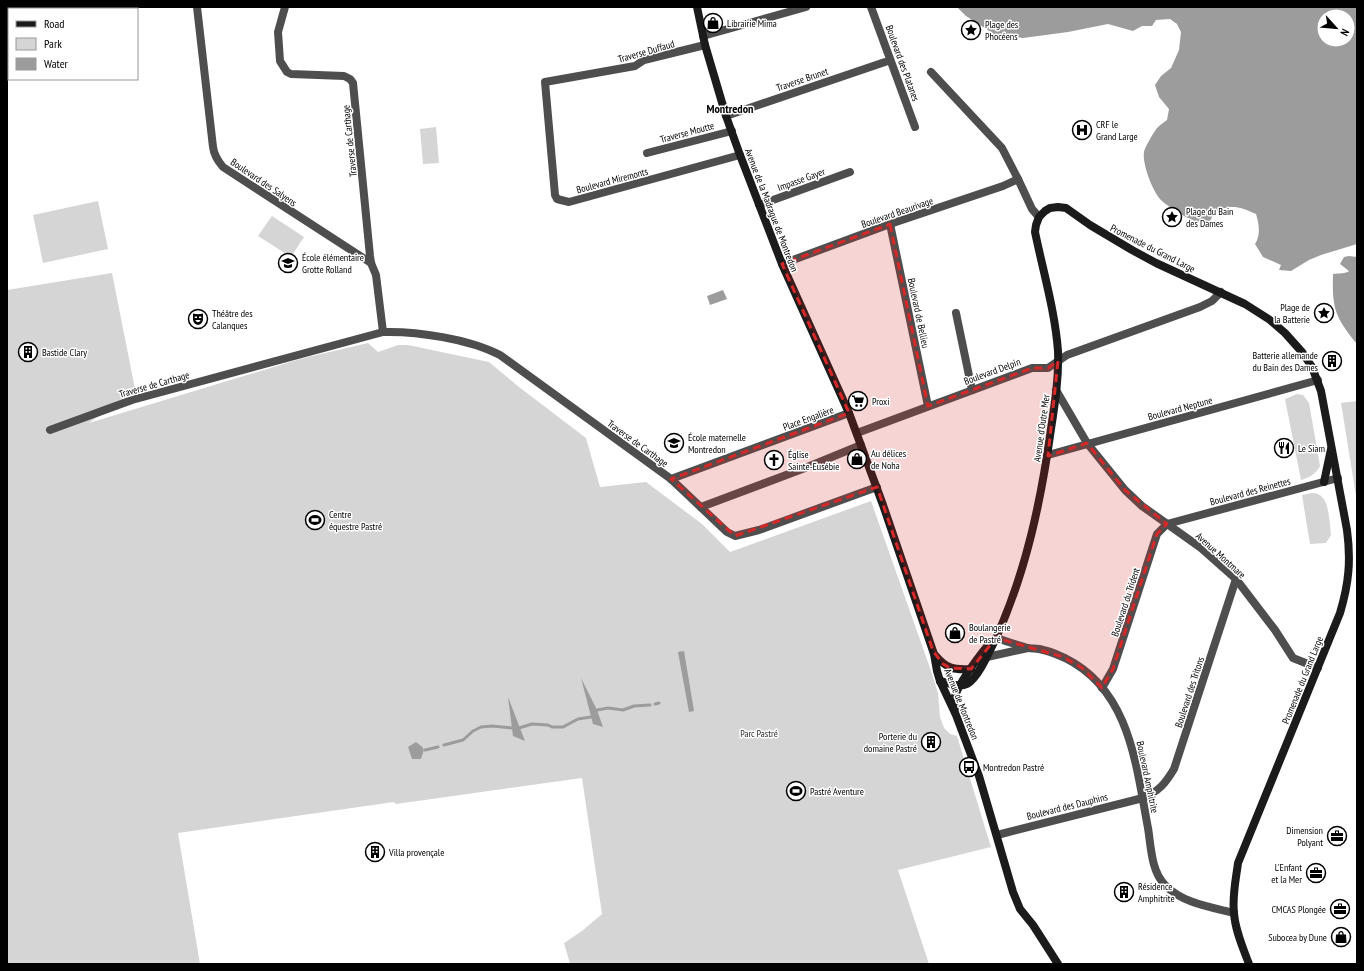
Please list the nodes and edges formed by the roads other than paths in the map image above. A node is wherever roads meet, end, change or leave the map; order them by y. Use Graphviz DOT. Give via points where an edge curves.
graph roads {
  1 [pos="197,7"];
  2 [pos="285,7"];
  3 [pos="697,7"];
  4 [pos="806,7"];
  5 [pos="871,7"];
  6 [pos="784,10"];
  7 [pos="703,36"];
  8 [pos="705,45"];
  9 [pos="885,62"];
  10 [pos="931,72"];
  11 [pos="545,82"];
  12 [pos="726,116"];
  13 [pos="915,127"];
  14 [pos="732,131"];
  15 [pos="647,154"];
  16 [pos="740,155"];
  17 [pos="850,172"];
  18 [pos="1018,179"];
  19 [pos="759,205"];
  20 [pos="1039,216"];
  21 [pos="890,224"];
  22 [pos="371,264"];
  23 [pos="782,264"];
  24 [pos="1221,292"];
  25 [pos="956,313"];
  26 [pos="383,332"];
  27 [pos="1058,361"];
  28 [pos="1318,380"];
  29 [pos="972,390"];
  30 [pos="1056,390"];
  31 [pos="928,406"];
  32 [pos="849,413"];
  33 [pos="50,430"];
  34 [pos="857,433"];
  35 [pos="1087,443"];
  36 [pos="861,444"];
  37 [pos="1331,448"];
  38 [pos="1048,455"];
  39 [pos="1338,478"];
  40 [pos="671,479"];
  41 [pos="1324,482"];
  42 [pos="877,487"];
  43 [pos="701,507"];
  44 [pos="1167,524"];
  45 [pos="1236,579"];
  46 [pos="996,638"];
  47 [pos="1029,648"];
  48 [pos="934,654"];
  49 [pos="987,658"];
  50 [pos="1318,668"];
  51 [pos="971,669"];
  52 [pos="940,681"];
  53 [pos="961,685"];
  54 [pos="1102,688"];
  55 [pos="956,715"];
  56 [pos="1143,798"];
  57 [pos="997,835"];
  58 [pos="1234,913"];
  59 [pos="1058,964"];
  60 [pos="1249,964"];
  1 -- 22 [label="street, Boulevard des Salyens" via="214,155 218,161"];
  2 -- 22 [label="street, Traverse de Carthage" via="278,32 280,61 287,72 344,76 353,83"];
  3 -- 7 [label="street, Avenue de la Madrague de Montredon"];
  4 -- 6 [label="street"];
  5 -- 13 [label="street, Boulevard des Platanes"];
  6 -- 7 [label="street"];
  7 -- 8 [label="street, Avenue de la Madrague de Montredon"];
  8 -- 11 [label="street, Traverse Duffaud" via="644,60 636,66"];
  8 -- 12 [label="street, Avenue de la Madrague de Montredon"];
  9 -- 12 [label="street, Traverse Brunet"];
  10 -- 18 [label="street" via="1002,148"];
  11 -- 16 [label="street, Boulevard Miremonts" via="557,199 569,202"];
  12 -- 14 [label="street, Avenue de la Madrague de Montredon"];
  14 -- 15 [label="street, Traverse Moutte"];
  14 -- 16 [label="street, Avenue de la Madrague de Montredon"];
  16 -- 19 [label="street, Avenue de la Madrague de Montredon"];
  17 -- 19 [label="street, Impasse Gayer"];
  18 -- 20 [label="street" via="1032,210"];
  18 -- 21 [label="street, Boulevard Beaurivage"];
  19 -- 23 [label="street, Avenue de la Madrague de Montredon"];
  20 -- 24 [label="street, Promenade du Grand Large" via="1050,208 1066,208 1132,250"];
  20 -- 27 [label="street, Avenue d'Outre Mer" via="1035,232 1055,324"];
  21 -- 23 [label="street, Boulevard Beaurivage"];
  21 -- 31 [label="street, Boulevard de Bellieu"];
  22 -- 26 [label="street, Traverse de Carthage" via="376,275"];
  23 -- 32 [label="street, Avenue de la Madrague de Montredon"];
  24 -- 27 [label="street, Boulevard Delpin" via="1212,301 1200,307 1067,355"];
  24 -- 28 [label="street, Promenade du Grand Large" via="1270,320 1302,352"];
  25 -- 29 [label="street"];
  26 -- 33 [label="street, Traverse de Carthage" via="132,400"];
  26 -- 40 [label="street, Traverse de Carthage" via="422,334 488,349 500,355"];
  27 -- 29 [label="street, Boulevard Delpin" via="1048,368 1032,368"];
  27 -- 30 [label="street, Avenue d'Outre Mer"];
  28 -- 35 [label="street, Boulevard Neptune"];
  28 -- 37 [label="street, Promenade du Grand Large"];
  29 -- 31 [label="street, Boulevard Delpin"];
  30 -- 35 [label="street, Avenue Montmare"];
  30 -- 38 [label="street, Avenue d'Outre Mer"];
  31 -- 34 [label="street, Boulevard Delpin"];
  32 -- 34 [label="street, Place Engalière"];
  32 -- 40 [label="street, Place Engalière"];
  34 -- 36 [label="street, Place Engalière"];
  35 -- 38 [label="street, Boulevard Neptune"];
  35 -- 44 [label="street, Avenue Montmare" via="1124,490"];
  36 -- 42 [label="street, Avenue de Montredon"];
  36 -- 43 [label="street" via="806,468"];
  37 -- 39 [label="street, Promenade du Grand Large"];
  37 -- 41 [label="street, Promenade du Grand Large"];
  38 -- 46 [label="street, Avenue d'Outre Mer" via="1030,543 1013,599"];
  39 -- 41 [label="street, Boulevard des Reinettes"];
  39 -- 50 [label="street, Promenade du Grand Large" via="1350,548 1350,571 1340,613"];
  40 -- 43 [label="street, Traverse de Carthage"];
  41 -- 44 [label="street, Boulevard des Reinettes"];
  42 -- 43 [label="street, Traverse de Carthage" via="759,530 735,536 727,532"];
  42 -- 48 [label="street, Avenue de Montredon"];
  44 -- 45 [label="street, Avenue Montmare" via="1201,548"];
  44 -- 54 [label="street, Boulevard du Trident" via="1158,534 1113,669"];
  45 -- 50 [label="street, Avenue Montmare" via="1275,630 1292,658"];
  45 -- 56 [label="street, Boulevard des Tritons" via="1174,769 1165,784"];
  46 -- 47 [label="street, Boulevard Amphitrite"];
  46 -- 49 [label="street, Avenue d'Outre Mer"];
  46 -- 51 [label="street, Avenue d'Outre Mer" via="983,650"];
  47 -- 49 [label="street, Boulevard Amphitrite"];
  47 -- 54 [label="street, Boulevard Amphitrite" via="1071,661"];
  48 -- 51 [label="street" via="950,668"];
  48 -- 52 [label="street, Avenue de Montredon"];
  49 -- 53 [label="street, Avenue d'Outre Mer" via="971,680"];
  50 -- 58 [label="street, Promenade du Grand Large" via="1238,863 1233,894"];
  51 -- 53 [label="street, Avenue d'Outre Mer"];
  52 -- 53 [label="street"];
  52 -- 55 [label="street, Avenue de Montredon"];
  53 -- 55 [label="street, Avenue d'Outre Mer" via="954,700"];
  54 -- 56 [label="street, Boulevard Amphitrite" via="1114,704 1132,745"];
  55 -- 57 [label="street, Avenue de Montredon" via="979,776"];
  56 -- 57 [label="street, Boulevard des Dauphins"];
  56 -- 58 [label="street, Boulevard Amphitrite" via="1154,864 1164,884 1185,900"];
  57 -- 59 [label="street, Avenue de Montredon" via="1020,909 1033,924"];
  58 -- 60 [label="street, Promenade du Grand Large"];
}
